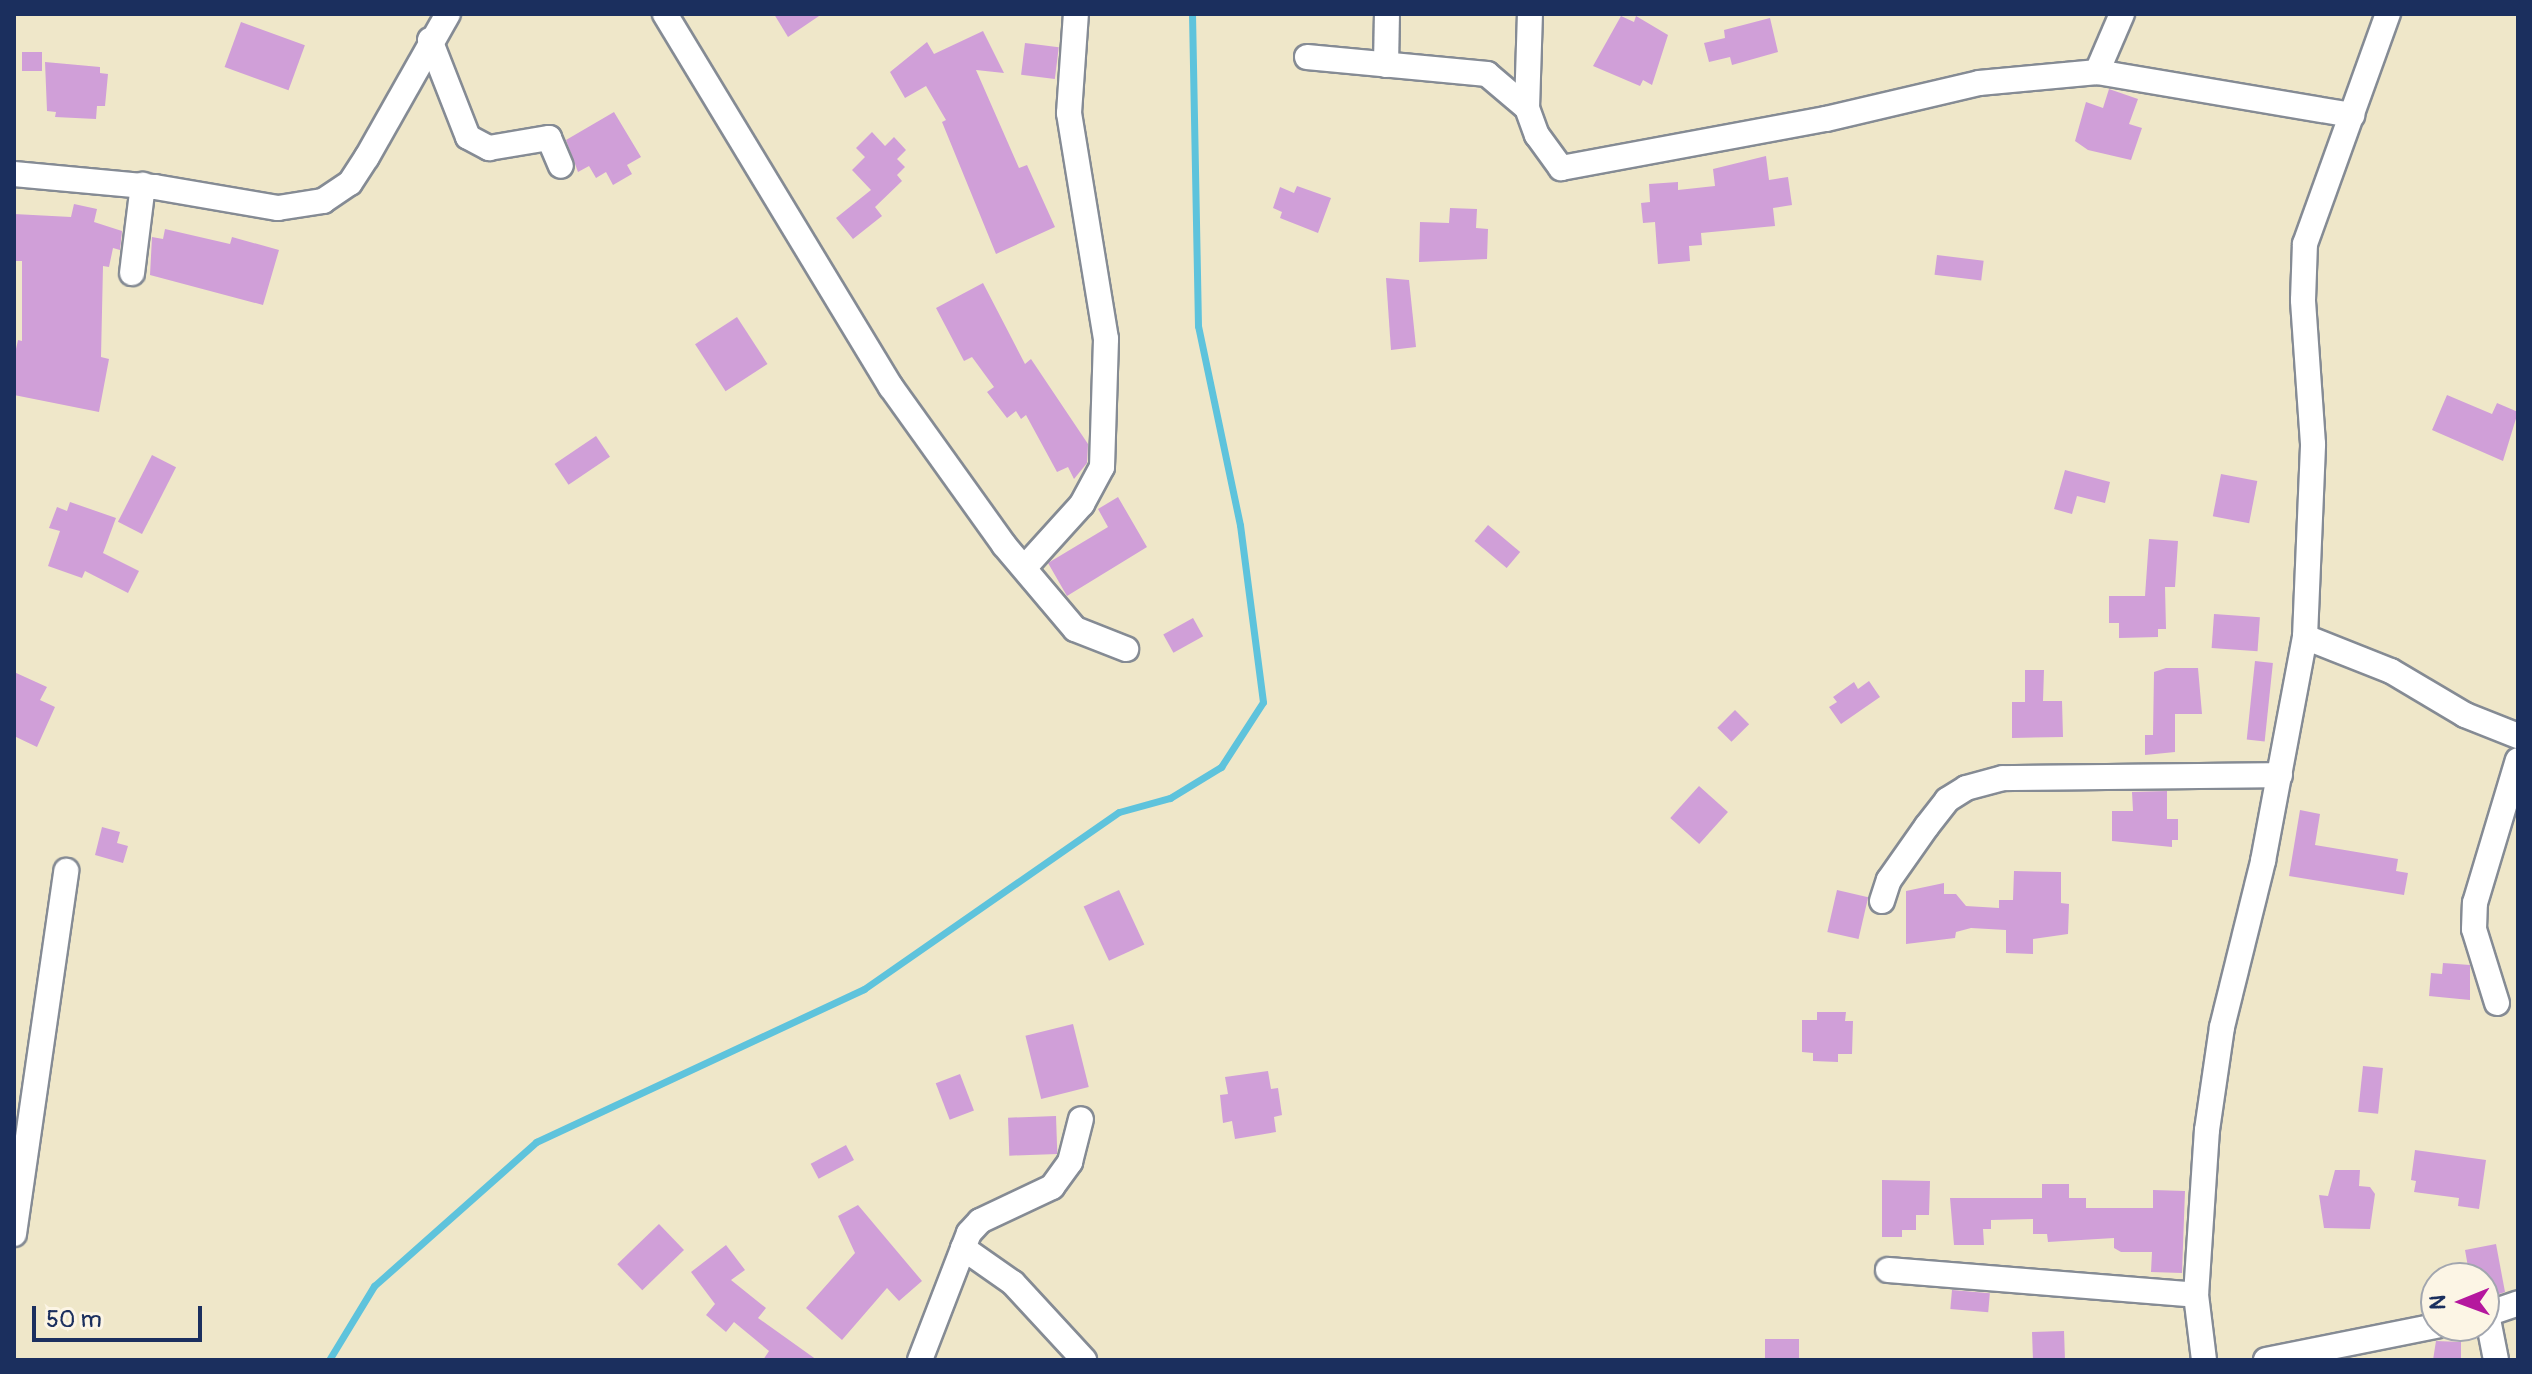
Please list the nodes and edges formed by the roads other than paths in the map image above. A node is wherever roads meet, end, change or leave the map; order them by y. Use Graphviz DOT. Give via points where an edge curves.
graph roads {
  1 [pos="448,14"];
  2 [pos="665,14"];
  3 [pos="1076,14"];
  4 [pos="1387,14"];
  5 [pos="1530,14"];
  6 [pos="2122,14"];
  7 [pos="2388,14"];
  8 [pos="430,40"];
  9 [pos="1307,57"];
  10 [pos="1386,65"];
  11 [pos="2097,72"];
  12 [pos="1527,108"];
  13 [pos="2352,115"];
  14 [pos="561,166"];
  15 [pos="14,174"];
  16 [pos="143,185"];
  17 [pos="132,273"];
  18 [pos="1026,566"];
  19 [pos="2305,637"];
  20 [pos="1126,649"];
  21 [pos="2518,736"];
  22 [pos="2518,760"];
  23 [pos="2280,775"];
  24 [pos="66,871"];
  25 [pos="1882,901"];
  26 [pos="2497,1003"];
  27 [pos="1081,1119"];
  28 [pos="14,1234"];
  29 [pos="963,1248"];
  30 [pos="1888,1270"];
  31 [pos="2196,1295"];
  32 [pos="2420,1329"];
  33 [pos="920,1360"];
  34 [pos="1084,1360"];
  35 [pos="2204,1360"];
  36 [pos="2266,1360"];
  1 -- 8 [label="street"];
  2 -- 18 [label="street" via="891,387 1004,545"];
  3 -- 18 [label="street" via="1069,113 1106,339 1102,467 1082,504"];
  4 -- 10 [label="street"];
  5 -- 12 [label="street"];
  6 -- 11 [label="street"];
  7 -- 13 [label="street"];
  8 -- 14 [label="street" via="468,137 489,148 549,138"];
  8 -- 16 [label="street" via="350,183 323,201 278,208"];
  9 -- 10 [label="street"];
  10 -- 12 [label="street" via="1478,71 1500,81"];
  11 -- 12 [label="street" via="1979,83 1826,119 1561,168 1537,135"];
  11 -- 13 [label="street"];
  13 -- 19 [label="street" via="2305,244 2303,300 2313,444"];
  15 -- 16 [label="street"];
  16 -- 17 [label="street"];
  18 -- 20 [label="street" via="1075,629"];
  19 -- 21 [label="street" via="2391,671 2465,715"];
  19 -- 23 [label="street"];
  22 -- 26 [label="street" via="2475,903 2474,929"];
  23 -- 25 [label="street" via="2003,778 1966,788 1947,800 1927,826 1889,880"];
  23 -- 31 [label="street" via="2222,1027 2198,1212"];
  24 -- 28 [label="street"];
  27 -- 29 [label="street" via="1070,1162 1052,1187 980,1221"];
  29 -- 33 [label="street"];
  29 -- 34 [label="street" via="1013,1283"];
  30 -- 31 [label="street"];
  31 -- 35 [label="street"];
  32 -- 36 [label="street"];
}
